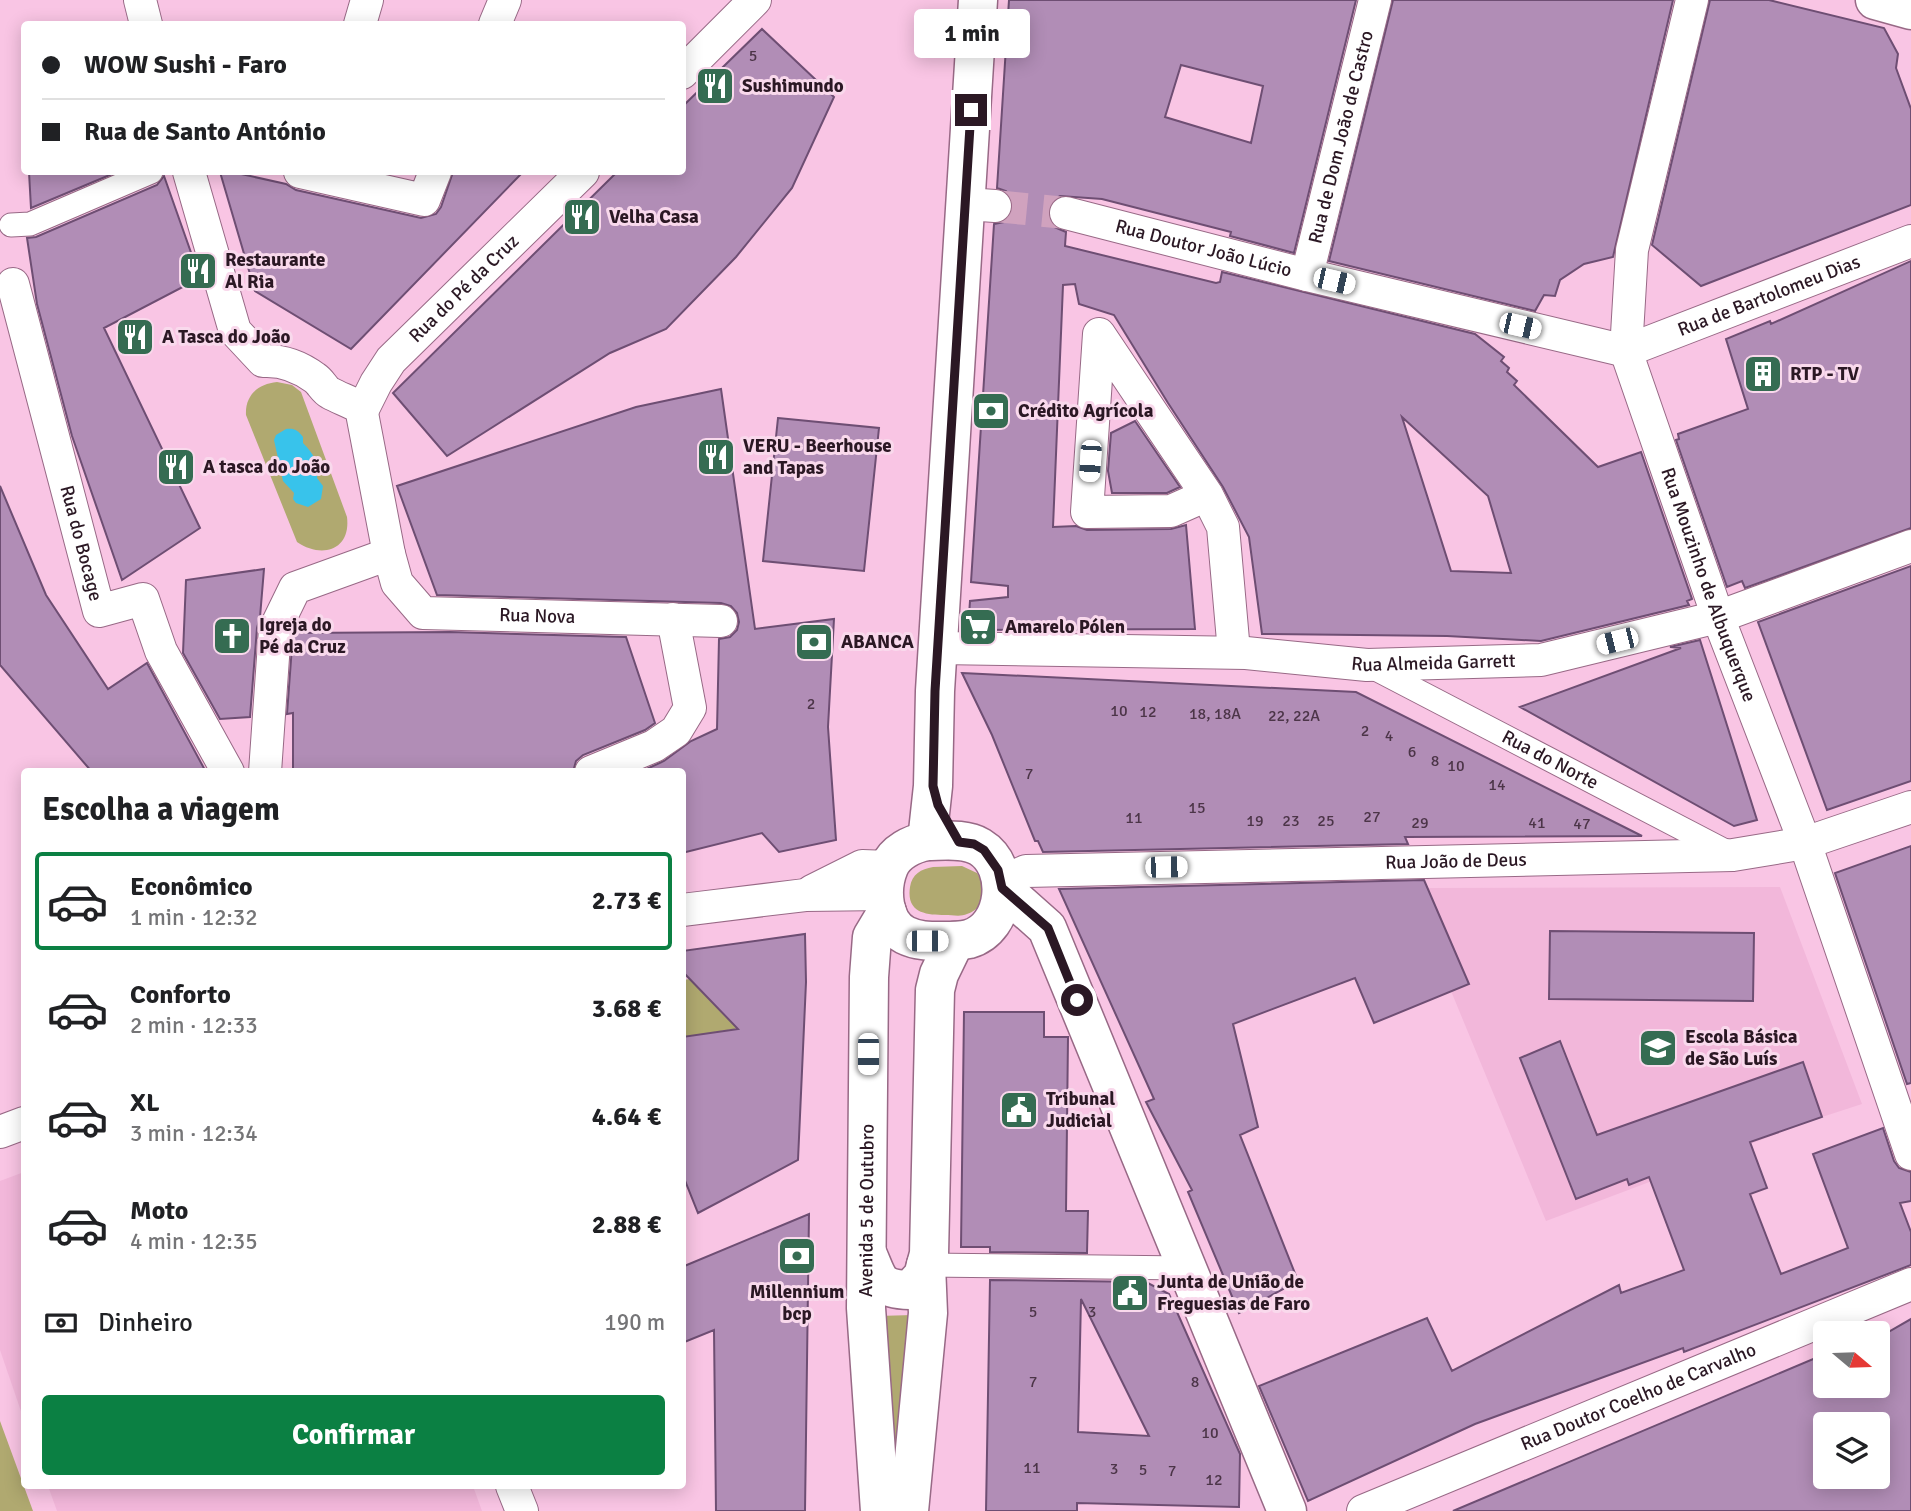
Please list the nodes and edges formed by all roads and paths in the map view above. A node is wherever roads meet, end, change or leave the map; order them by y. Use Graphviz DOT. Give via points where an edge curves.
graph roads {
  1 [pos="140,0"];
  2 [pos="367,0"];
  3 [pos="505,0"];
  4 [pos="755,0"];
  5 [pos="978,0"];
  6 [pos="1375,0"];
  7 [pos="1692,0"];
  8 [pos="1875,0"];
  9 [pos="1911,10"];
  10 [pos="145,21"];
  11 [pos="361,21"];
  12 [pos="496,21"];
  13 [pos="686,69"];
  14 [pos="144,175"];
  15 [pos="190,175"];
  16 [pos="329,175"];
  17 [pos="580,175"];
  18 [pos="429,186"];
  19 [pos="1066,213"];
  20 [pos="11,225"];
  21 [pos="1911,241"];
  22 [pos="1307,275"];
  23 [pos="13,284"];
  24 [pos="1626,351"];
  25 [pos="360,408"];
  26 [pos="1207,495"];
  27 [pos="1911,546"];
  28 [pos="389,554"];
  29 [pos="1718,617"];
  30 [pos="673,619"];
  31 [pos="721,621"];
  32 [pos="939,648"];
  33 [pos="1234,652"];
  34 [pos="1367,665"];
  35 [pos="226,768"];
  36 [pos="265,768"];
  37 [pos="602,768"];
  38 [pos="1911,807"];
  39 [pos="943,841"];
  40 [pos="1805,843"];
  41 [pos="1733,855"];
  42 [pos="1014,880"];
  43 [pos="887,891"];
  44 [pos="686,910"];
  45 [pos="956,941"];
  46 [pos="21,1124"];
  47 [pos="0,1132"];
  48 [pos="1911,1154"];
  49 [pos="867,1253"];
  50 [pos="926,1265"];
  51 [pos="1187,1268"];
  52 [pos="1911,1284"];
  53 [pos="513,1489"];
  54 [pos="522,1511"];
  55 [pos="880,1511"];
  56 [pos="909,1511"];
  57 [pos="1287,1511"];
  58 [pos="1363,1511"];
  1 -- 10 [label="street"];
  2 -- 11 [label="street"];
  3 -- 12 [label="street"];
  4 -- 13 [label="street"];
  5 -- 32 [label="street" via="981,205"];
  6 -- 22 [label="street, Rua de Dom João de Castro"];
  7 -- 24 [label="street, Rua Mouzinho de Albuquerque" via="1632,250"];
  8 -- 9 [label="street"];
  14 -- 20 [label="street" via="30,224"];
  15 -- 25 [label="street" via="235,331 263,361 279,360 298,368 330,393"];
  16 -- 18 [label="street"];
  17 -- 25 [label="street, Rua do Pé da Cruz" via="391,360 362,411"];
  19 -- 22 [label="street, Rua Doutor João Lúcio"];
  21 -- 24 [label="street, Rua de Bartolomeu Dias"];
  22 -- 24 [label="street, Rua Doutor João Lúcio"];
  23 -- 35 [label="street, Rua do Bocage" via="99,611 143,599 161,651"];
  24 -- 29 [label="street, Rua Mouzinho de Albuquerque"];
  25 -- 28 [label="street, Rua Nova"];
  26 -- 26 [label="street" via="1107,345 1099,334 1087,512 1171,511"];
  26 -- 33 [label="street" via="1223,527"];
  27 -- 29 [label="street, Rua Almeida Garrett"];
  28 -- 30 [label="street, Rua Nova" via="397,583 423,613"];
  28 -- 36 [label="street" via="295,588 275,629"];
  29 -- 34 [label="street, Rua Almeida Garrett" via="1541,660"];
  29 -- 40 [label="street, Rua Mouzinho de Albuquerque"];
  30 -- 31 [label="street, Rua Nova"];
  30 -- 37 [label="street" via="690,708 676,731 654,746"];
  32 -- 33 [label="street, Rua Almeida Garrett"];
  32 -- 39 [label="street" via="933,786"];
  33 -- 34 [label="street, Rua Almeida Garrett"];
  34 -- 41 [label="street, Rua do Norte"];
  38 -- 40 [label="street, Rua João de Deus"];
  39 -- 42 [label="street" via="974,844"];
  39 -- 43 [label="street" via="909,846 895,859"];
  40 -- 41 [label="street, Rua João de Deus"];
  40 -- 48 [label="street, Rua Mouzinho de Albuquerque"];
  41 -- 42 [label="street, Rua João de Deus"];
  42 -- 45 [label="street" via="988,926 971,939"];
  42 -- 51 [label="street" via="1048,928"];
  43 -- 44 [label="street" via="862,866 805,895"];
  43 -- 45 [label="street" via="897,929 920,940"];
  43 -- 49 [label="street, Avenida 5 de Outubro" via="870,956"];
  45 -- 50 [label="street" via="935,986"];
  46 -- 47 [label="street"];
  49 -- 50 [label="street" via="880,1282 891,1289 911,1290"];
  49 -- 55 [label="street, Avenida 5 de Outubro" via="866,1308"];
  50 -- 51 [label="street"];
  50 -- 56 [label="street" via="928,1312"];
  51 -- 57 [label="street"];
  52 -- 58 [label="street, Rua Doutor Coelho de Carvalho"];
  53 -- 54 [label="street"];
}
